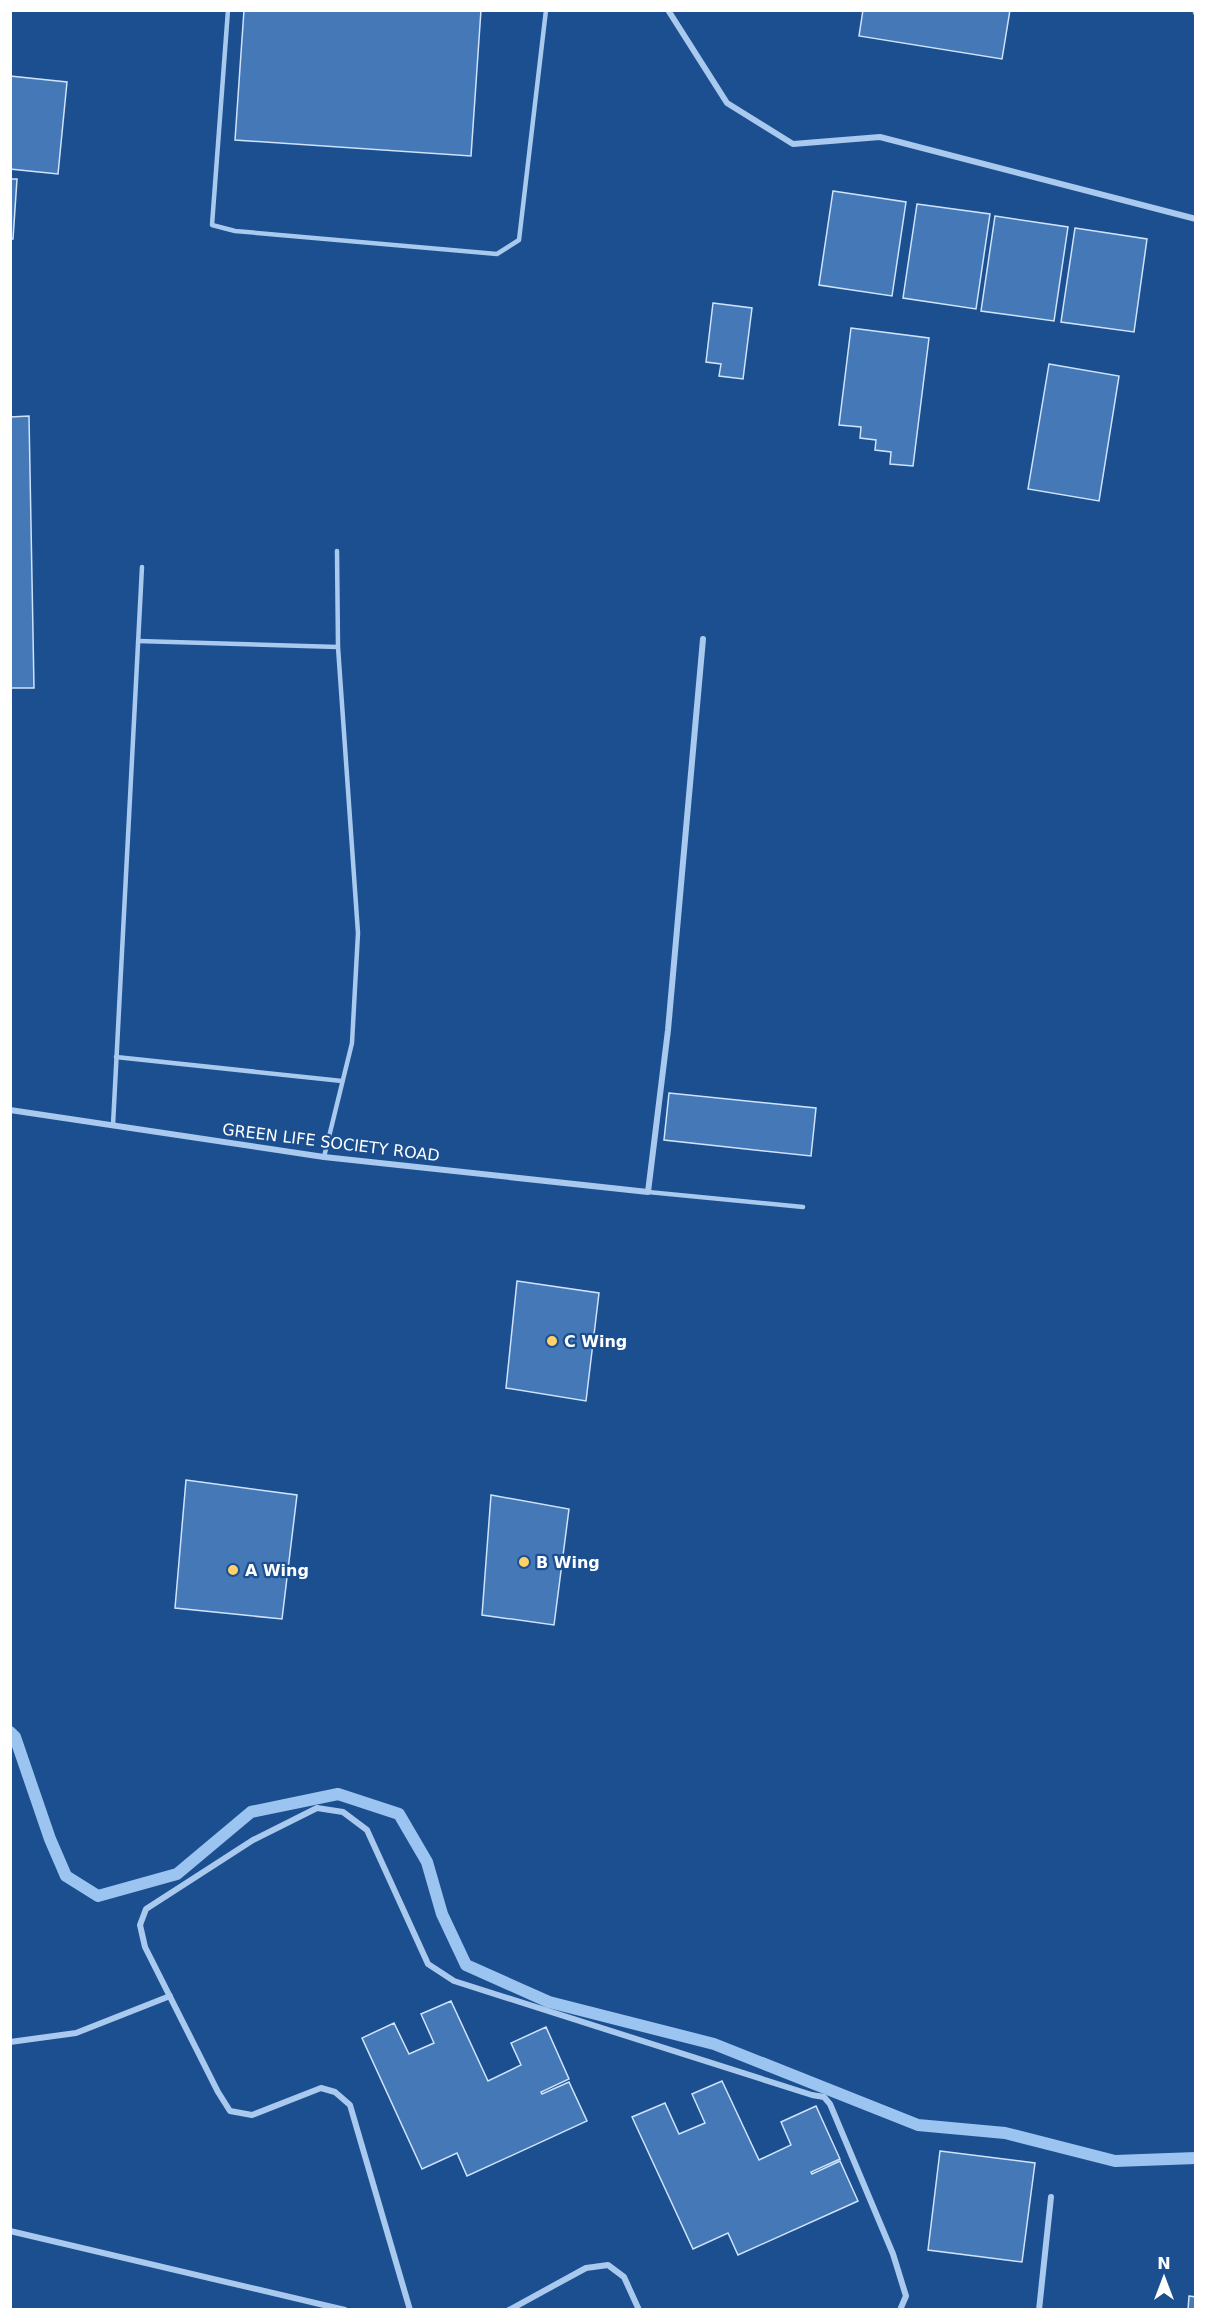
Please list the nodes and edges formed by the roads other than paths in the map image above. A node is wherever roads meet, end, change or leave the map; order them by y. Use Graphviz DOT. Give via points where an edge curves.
graph roads {
  1 [pos="228,10"];
  2 [pos="546,10"];
  3 [pos="668,10"];
  4 [pos="1196,219"];
  5 [pos="337,551"];
  6 [pos="142,567"];
  7 [pos="703,639"];
  8 [pos="138,641"];
  9 [pos="338,646"];
  10 [pos="117,1057"];
  11 [pos="342,1081"];
  12 [pos="10,1110"];
  13 [pos="113,1125"];
  14 [pos="324,1157"];
  15 [pos="648,1192"];
  16 [pos="803,1207"];
  17 [pos="170,1996"];
  18 [pos="10,2042"];
  19 [pos="1051,2197"];
  20 [pos="10,2231"];
  21 [pos="345,2310"];
  22 [pos="410,2310"];
  23 [pos="509,2310"];
  24 [pos="639,2310"];
  25 [pos="900,2310"];
  26 [pos="1039,2310"];
  1 -- 2 [label="lane" via="212,225 235,231 497,254 519,240"];
  3 -- 4 [label="street" via="727,103 793,144 880,137"];
  5 -- 9 [label="lane"];
  6 -- 8 [label="lane"];
  7 -- 15 [label="street" via="668,1030"];
  8 -- 9 [label="lane"];
  8 -- 10 [label="lane"];
  9 -- 11 [label="lane" via="358,933 352,1043"];
  10 -- 11 [label="lane"];
  10 -- 13 [label="lane"];
  11 -- 14 [label="lane"];
  12 -- 13 [label="street, GREEN LIFE SOCIETY ROAD"];
  13 -- 14 [label="street, GREEN LIFE SOCIETY ROAD"];
  14 -- 15 [label="street, GREEN LIFE SOCIETY ROAD"];
  15 -- 16 [label="lane"];
  17 -- 18 [label="street" via="76,2033"];
  17 -- 22 [label="street" via="230,2111 252,2115 321,2088 335,2092 350,2105"];
  17 -- 25 [label="street" via="145,1947 140,1925 146,1909 253,1840 317,1808 343,1812 367,1830 428,1964 454,1981 824,2097 893,2254 906,2296"];
  19 -- 26 [label="street"];
  20 -- 21 [label="street"];
  23 -- 24 [label="street" via="586,2268 608,2265 624,2277"];
}
